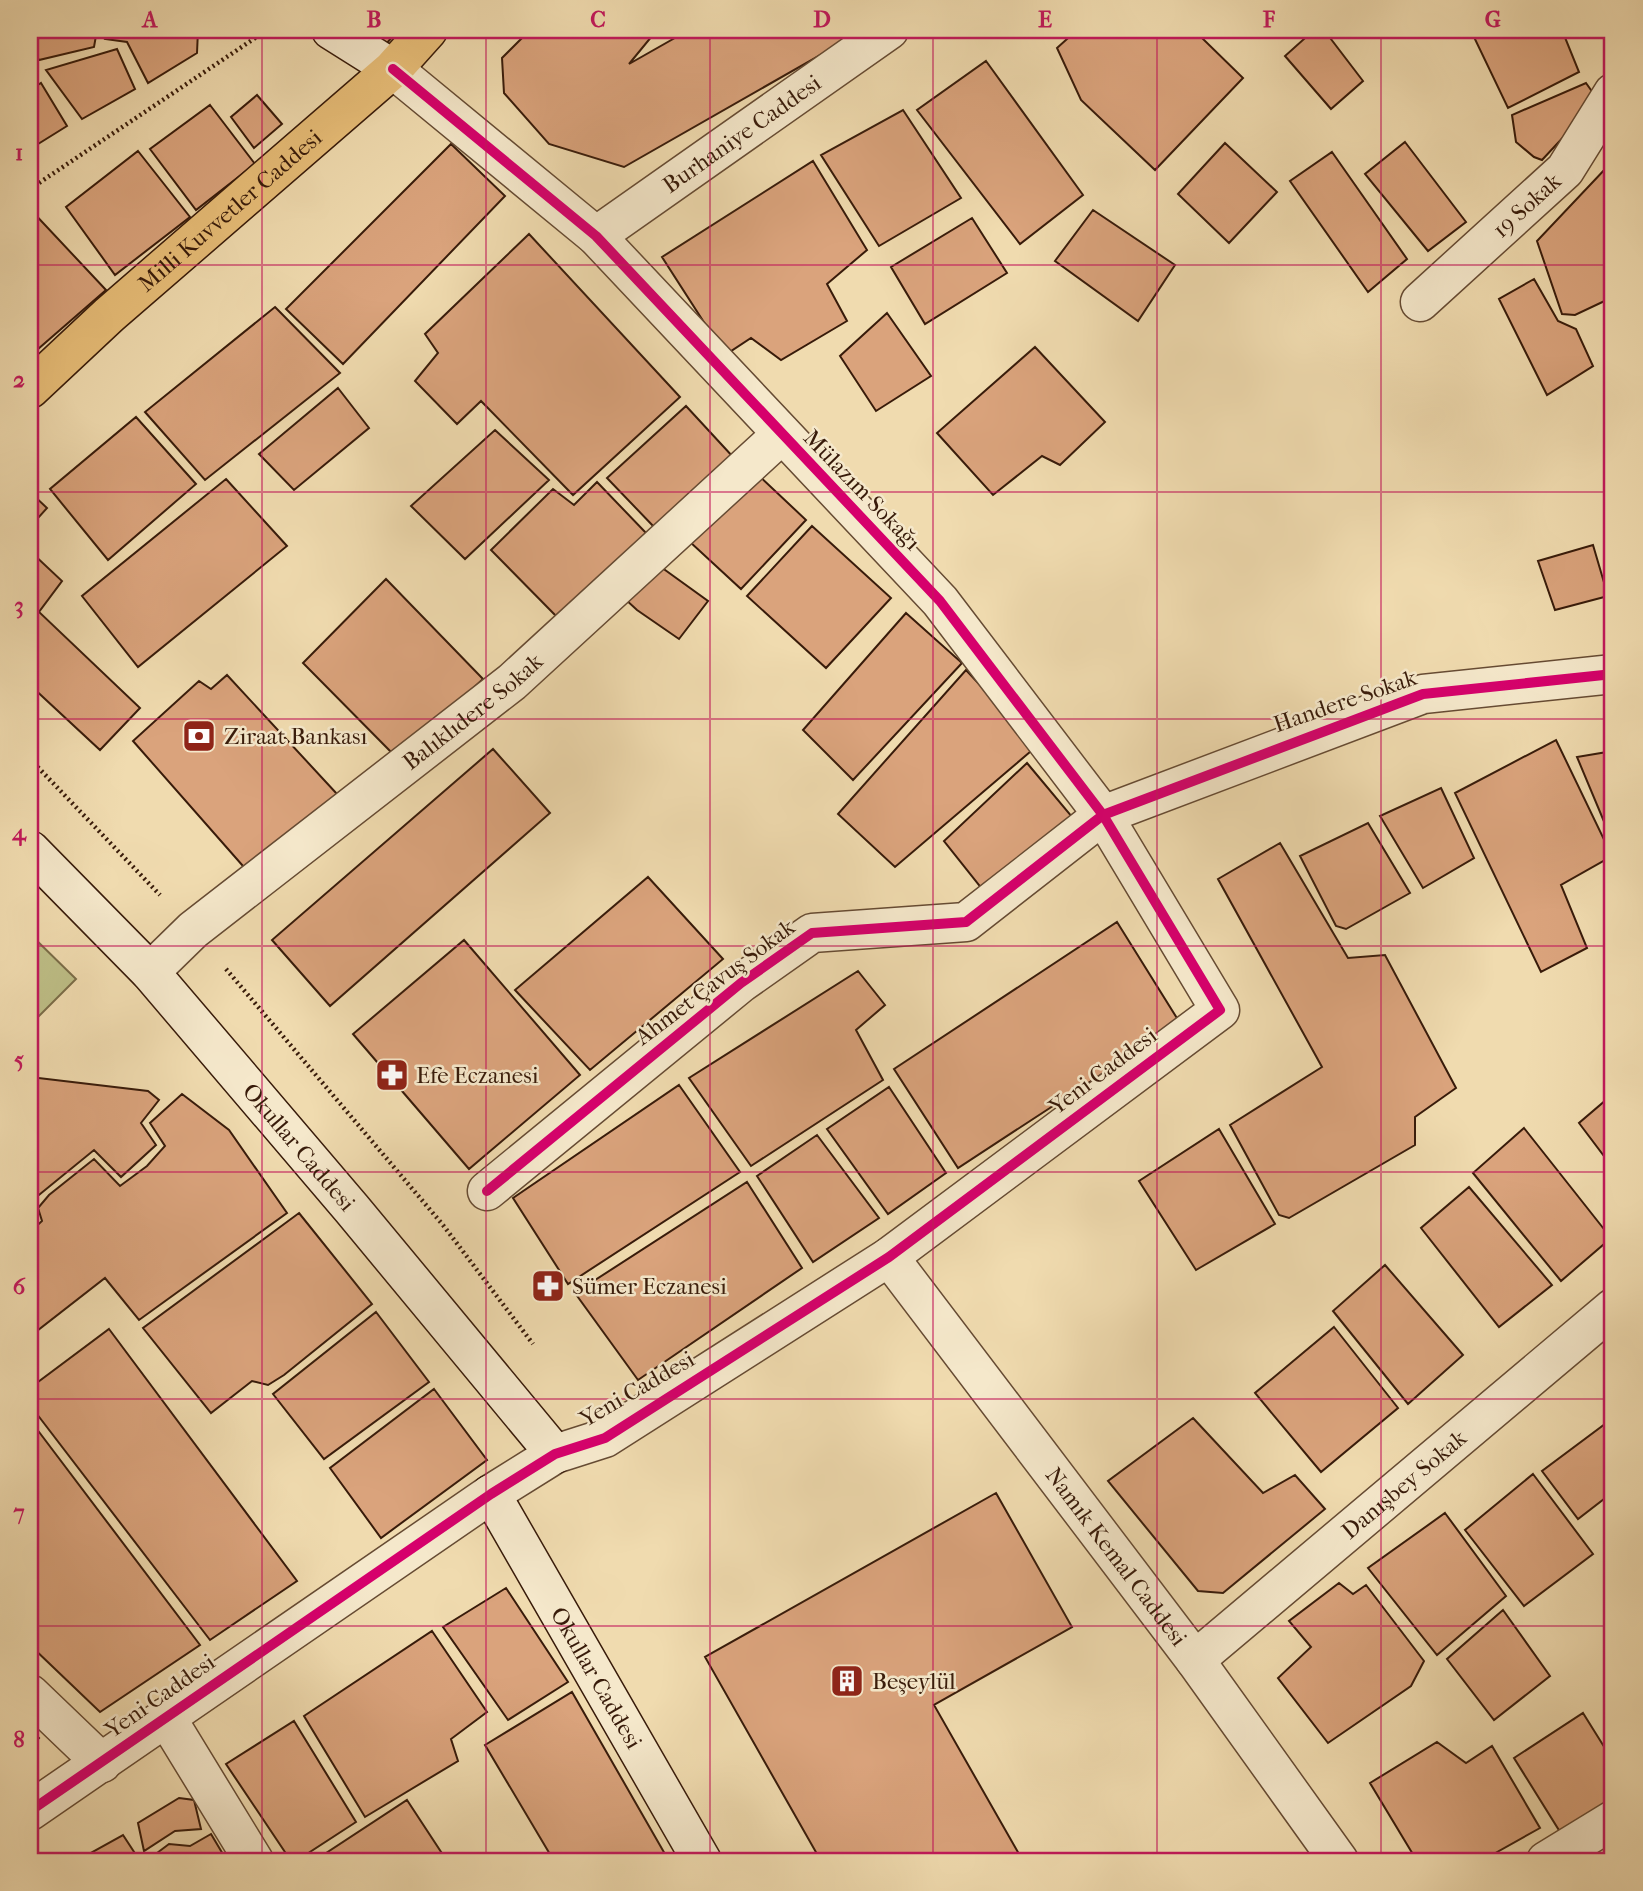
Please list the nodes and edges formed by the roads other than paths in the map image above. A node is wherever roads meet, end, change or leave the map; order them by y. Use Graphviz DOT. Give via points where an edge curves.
graph roads {
  1 [pos="331,30"];
  2 [pos="428,30"];
  3 [pos="889,30"];
  4 [pos="393,69"];
  5 [pos="1613,93"];
  6 [pos="596,236"];
  7 [pos="1420,302"];
  8 [pos="30,389"];
  9 [pos="781,435"];
  10 [pos="1613,674"];
  11 [pos="1103,815"];
  12 [pos="30,850"];
  13 [pos="150,972"];
  14 [pos="1220,1010"];
  15 [pos="487,1191"];
  16 [pos="888,1257"];
  17 [pos="1613,1308"];
  18 [pos="555,1454"];
  19 [pos="491,1494"];
  20 [pos="1195,1660"];
  21 [pos="30,1694"];
  22 [pos="166,1717"];
  23 [pos="102,1763"];
  24 [pos="30,1811"];
  25 [pos="1613,1820"];
  26 [pos="254,1861"];
  27 [pos="702,1861"];
  28 [pos="1339,1861"];
  29 [pos="1546,1861"];
  1 -- 4 [label="street, Mülazım Sokağı"];
  2 -- 4 [label="main road, Milli Kuvvetler Caddesi"];
  3 -- 6 [label="street, Burhaniye Caddesi"];
  4 -- 6 [label="street, Mülazım Sokağı"];
  4 -- 8 [label="main road, Milli Kuvvetler Caddesi" via="108,315"];
  5 -- 7 [label="street, 19 Sokak" via="1565,170"];
  6 -- 9 [label="street, Mülazım Sokağı"];
  9 -- 11 [label="street, Mülazım Sokağı" via="940,601"];
  9 -- 13 [label="street, Balıklıdere Sokak" via="512,682 193,930"];
  10 -- 11 [label="street, Handere Sokak" via="1423,694"];
  11 -- 14 [label="street, Mülazım Sokağı"];
  11 -- 15 [label="street, Ahmet Çavuş Sokak" via="966,922 812,933 741,984"];
  12 -- 13 [label="street, Okullar Caddesi"];
  13 -- 18 [label="street, Okullar Caddesi"];
  14 -- 16 [label="street, Yeni Caddesi"];
  16 -- 18 [label="street, Yeni Caddesi" via="605,1438"];
  16 -- 20 [label="street, Namık Kemal Caddesi"];
  17 -- 20 [label="street, Danışbey Sokak"];
  18 -- 19 [label="street, Yeni Caddesi"];
  19 -- 22 [label="street, Yeni Caddesi"];
  19 -- 27 [label="street, Okullar Caddesi"];
  20 -- 28 [label="street, Namık Kemal Caddesi"];
  21 -- 23 [label="street"];
  22 -- 23 [label="street, Yeni Caddesi"];
  22 -- 26 [label="street"];
  23 -- 24 [label="street, Yeni Caddesi"];
  25 -- 29 [label="street"];
}
